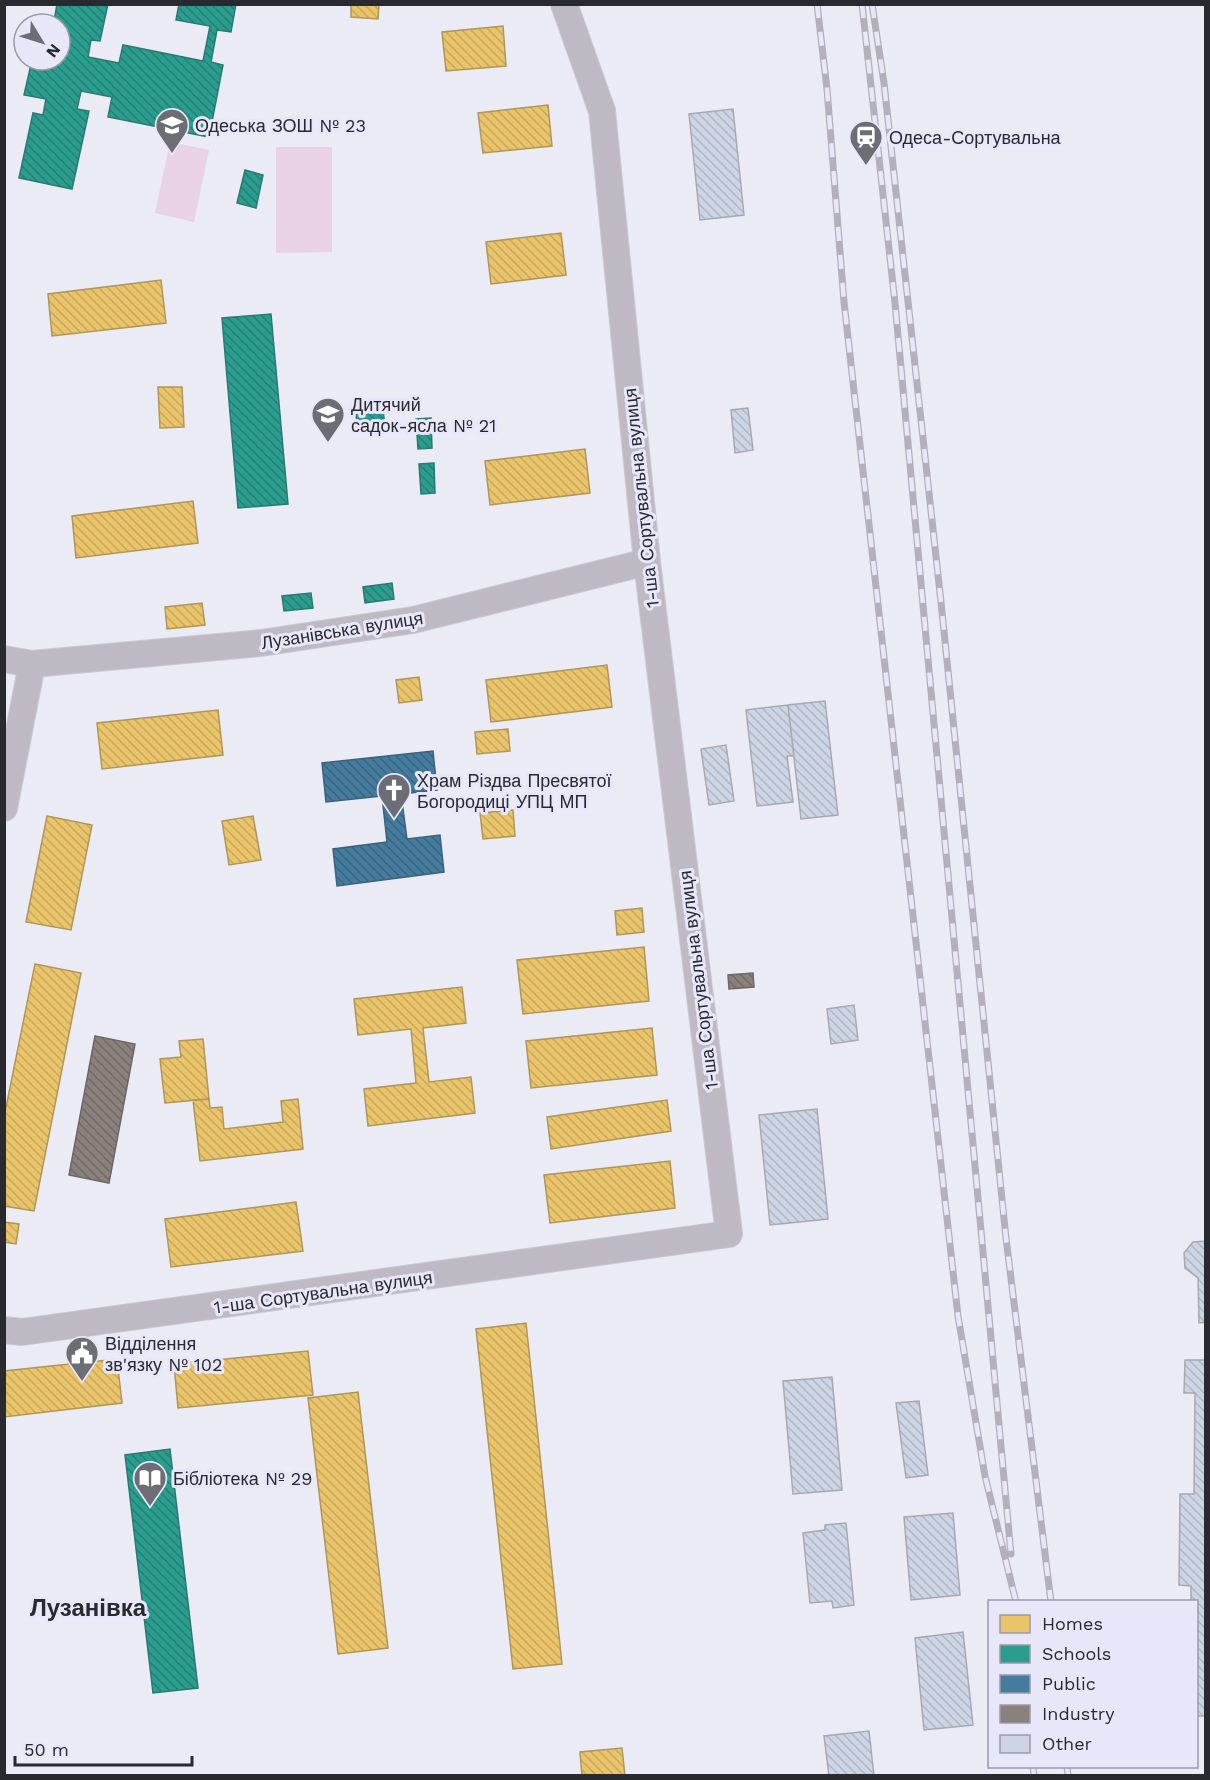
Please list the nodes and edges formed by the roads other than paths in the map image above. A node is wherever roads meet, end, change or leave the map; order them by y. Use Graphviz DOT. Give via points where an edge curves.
graph roads {
  1 [pos="564,4"];
  2 [pos="647,562"];
  3 [pos="4,659"];
  4 [pos="32,664"];
  5 [pos="4,808"];
  6 [pos="4,1330"];
  1 -- 2 [label="street, 1-ша Сортувальна вулиця" via="602,111"];
  2 -- 4 [label="street, Лузанівська вулиця" via="413,620 261,643"];
  2 -- 6 [label="street, 1-ша Сортувальна вулиця" via="729,1234 34,1331"];
  3 -- 4 [label="street, Лузанівська вулиця"];
  4 -- 5 [label="street"];
}
